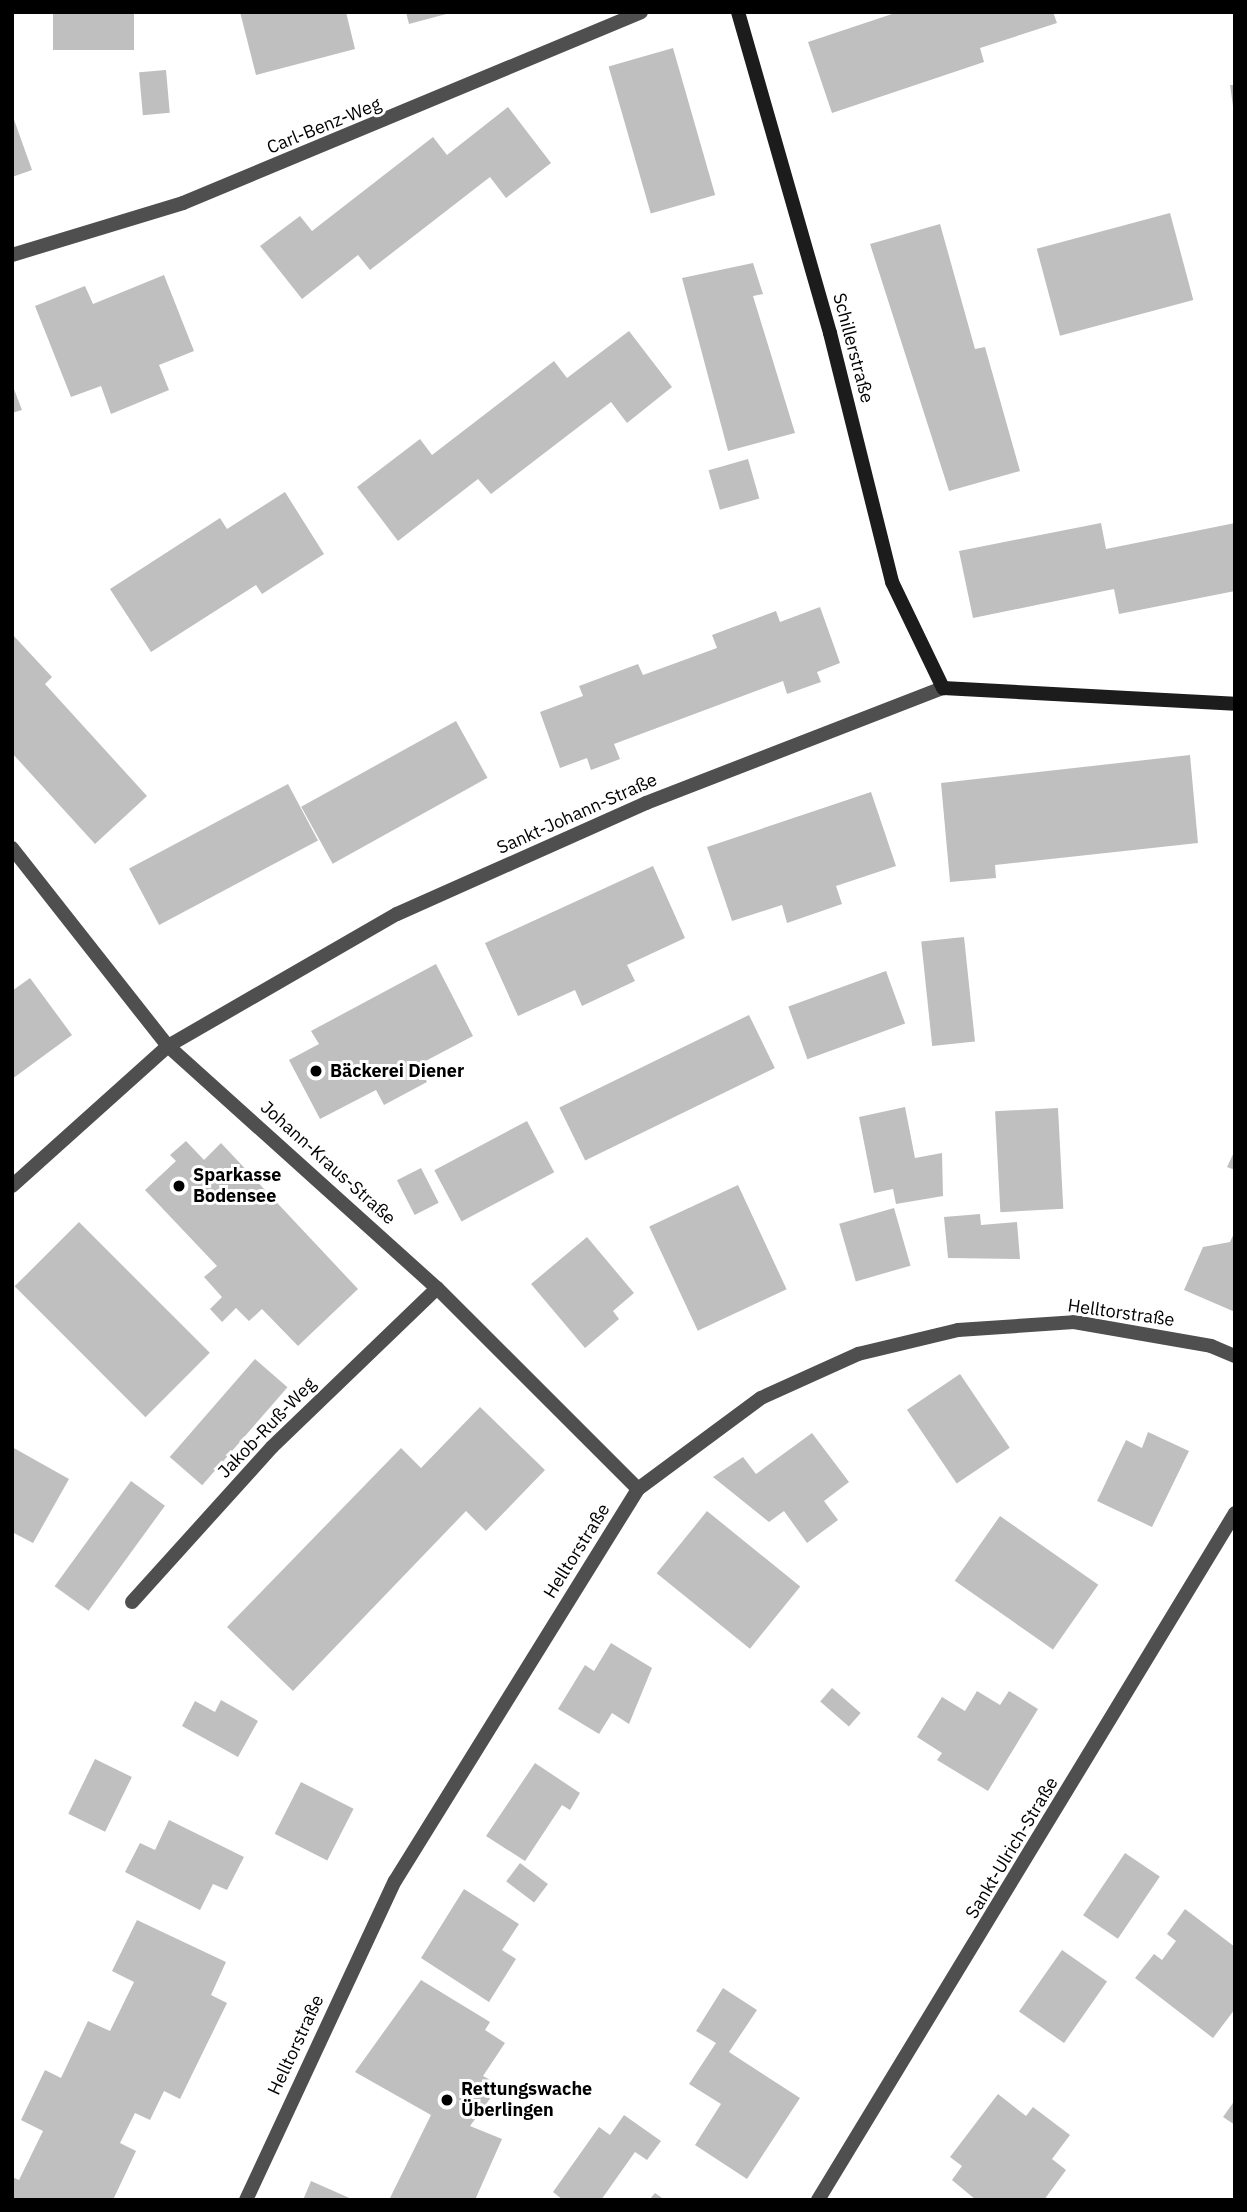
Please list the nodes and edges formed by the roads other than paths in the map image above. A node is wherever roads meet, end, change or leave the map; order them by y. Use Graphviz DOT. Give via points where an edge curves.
graph roads {
  1 [pos="641,12"];
  2 [pos="738,12"];
  3 [pos="12,255"];
  4 [pos="943,688"];
  5 [pos="1235,704"];
  6 [pos="12,848"];
  7 [pos="168,1046"];
  8 [pos="12,1186"];
  9 [pos="437,1288"];
  10 [pos="1235,1356"];
  11 [pos="638,1489"];
  12 [pos="1235,1513"];
  13 [pos="132,1602"];
  14 [pos="246,2200"];
  15 [pos="818,2200"];
  1 -- 3 [label="street, Carl-Benz-Weg" via="183,203"];
  2 -- 4 [label="street, Schillerstraße" via="830,333 892,582"];
  4 -- 5 [label="street, Sankt-Johann-Straße"];
  4 -- 7 [label="street, Sankt-Johann-Straße" via="646,803 397,914"];
  6 -- 7 [label="street, Johann-Kraus-Straße"];
  7 -- 8 [label="street, Sankt-Johann-Straße"];
  7 -- 9 [label="street, Johann-Kraus-Straße"];
  9 -- 11 [label="street, Johann-Kraus-Straße"];
  9 -- 13 [label="street, Jakob-Ruß-Weg" via="272,1447"];
  10 -- 11 [label="street, Helltorstraße" via="1211,1346 1074,1322 958,1330 858,1354 761,1398"];
  11 -- 14 [label="street, Helltorstraße" via="395,1881"];
  12 -- 15 [label="street, Sankt-Ulrich-Straße"];
}
